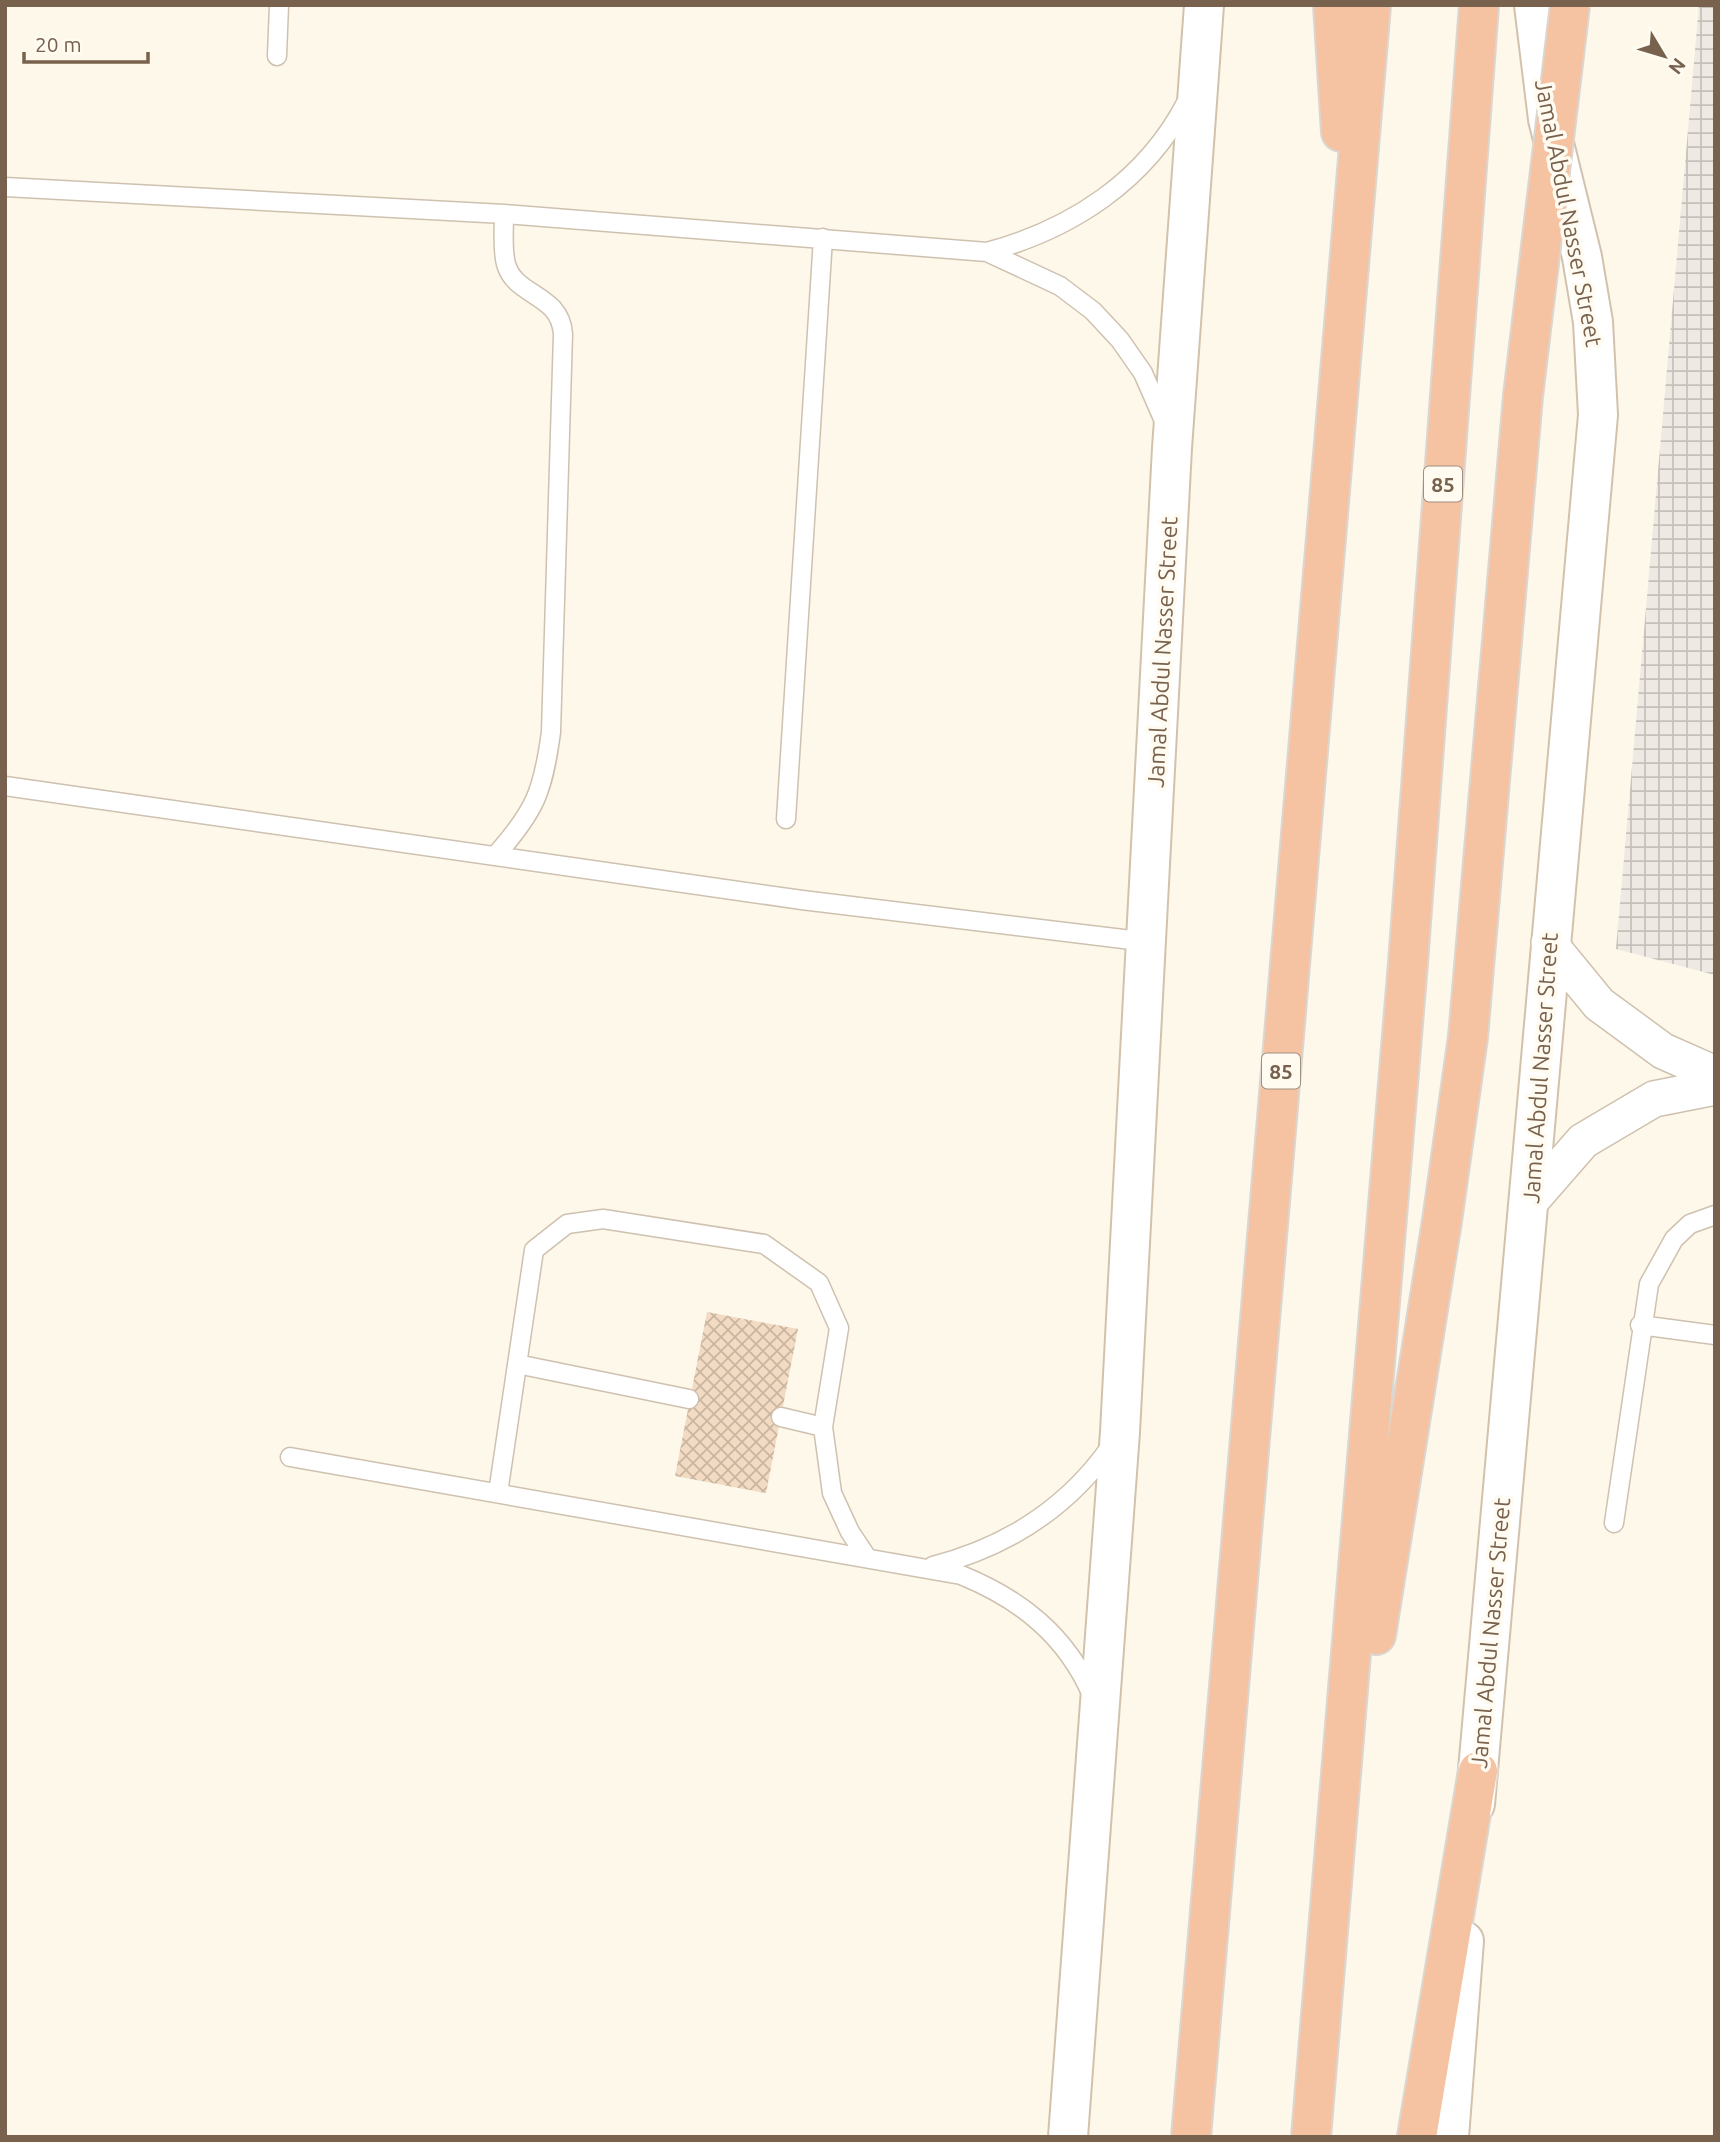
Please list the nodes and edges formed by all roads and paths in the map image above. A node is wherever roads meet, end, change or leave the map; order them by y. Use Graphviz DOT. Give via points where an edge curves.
graph roads {
  1 [pos="279,5"];
  2 [pos="1204,5"];
  3 [pos="1371,5"];
  4 [pos="1479,5"];
  5 [pos="1534,5"];
  6 [pos="1570,5"];
  7 [pos="1333,10"];
  8 [pos="277,56"];
  9 [pos="1198,79"];
  10 [pos="5,187"];
  11 [pos="504,215"];
  12 [pos="822,239"];
  13 [pos="986,251"];
  14 [pos="1349,259"];
  15 [pos="1172,448"];
  16 [pos="5,786"];
  17 [pos="786,819"];
  18 [pos="495,856"];
  19 [pos="1148,942"];
  20 [pos="1549,943"];
  21 [pos="1715,1074"];
  22 [pos="1715,1087"];
  23 [pos="1529,1203"];
  24 [pos="1715,1215"];
  25 [pos="1640,1325"];
  26 [pos="1715,1335"];
  27 [pos="517,1364"];
  28 [pos="690,1399"];
  29 [pos="781,1417"];
  30 [pos="823,1427"];
  31 [pos="1120,1432"];
  32 [pos="290,1457"];
  33 [pos="498,1493"];
  34 [pos="1614,1523"];
  35 [pos="866,1556"];
  36 [pos="929,1567"];
  37 [pos="1099,1712"];
  38 [pos="1478,1771"];
  39 [pos="1329,1924"];
  40 [pos="1068,2137"];
  41 [pos="1191,2137"];
  42 [pos="1311,2137"];
  43 [pos="1417,2137"];
  44 [pos="1449,2137"];
  1 -- 8 [label="lane"];
  2 -- 9 [label="main road, Jamal Abdul Nasser Street"];
  3 -- 14 [label="highway, 85"];
  4 -- 39 [label="highway, 85" via="1408,963"];
  5 -- 20 [label="main road, Jamal Abdul Nasser Street" via="1548,119 1582,257 1597,368 1596,461"];
  6 -- 39 [label="highway, bridge" via="1523,396 1468,1037"];
  7 -- 14 [label="highway"];
  9 -- 13 [label="lane" via="1180,116 1156,149 1108,195 1062,225"];
  9 -- 15 [label="main road, Jamal Abdul Nasser Street"];
  10 -- 11 [label="lane"];
  11 -- 12 [label="lane"];
  11 -- 18 [label="lane" via="506,266 556,310 563,334 547,765 526,821"];
  12 -- 13 [label="lane"];
  12 -- 17 [label="lane"];
  13 -- 15 [label="lane" via="1060,286 1093,311 1143,373 1161,409"];
  14 -- 41 [label="highway, 85"];
  15 -- 19 [label="main road, Jamal Abdul Nasser Street"];
  16 -- 18 [label="lane"];
  18 -- 19 [label="lane" via="802,900"];
  19 -- 31 [label="main road, Jamal Abdul Nasser Street"];
  20 -- 21 [label="street" via="1599,1004 1663,1051"];
  20 -- 23 [label="main road, Jamal Abdul Nasser Street"];
  22 -- 23 [label="street" via="1654,1099 1583,1141"];
  23 -- 38 [label="main road, Jamal Abdul Nasser Street"];
  24 -- 25 [label="lane" via="1690,1224 1674,1239 1649,1284"];
  25 -- 26 [label="lane"];
  25 -- 34 [label="lane"];
  27 -- 28 [label="lane"];
  27 -- 30 [label="lane" via="534,1250 567,1224 603,1219 764,1244 819,1283 839,1328"];
  27 -- 33 [label="lane"];
  29 -- 30 [label="lane"];
  30 -- 35 [label="lane" via="832,1493"];
  31 -- 36 [label="lane" via="1074,1491 1046,1515 988,1549"];
  31 -- 37 [label="main road, Jamal Abdul Nasser Street"];
  32 -- 33 [label="lane"];
  33 -- 35 [label="lane"];
  35 -- 36 [label="lane"];
  36 -- 37 [label="lane" via="990,1587 1045,1626 1068,1651"];
  37 -- 40 [label="main road, Jamal Abdul Nasser Street"];
  38 -- 43 [label="highway"];
  38 -- 44 [label="main road, Jamal Abdul Nasser Street"];
  39 -- 42 [label="highway, 85"];
}
